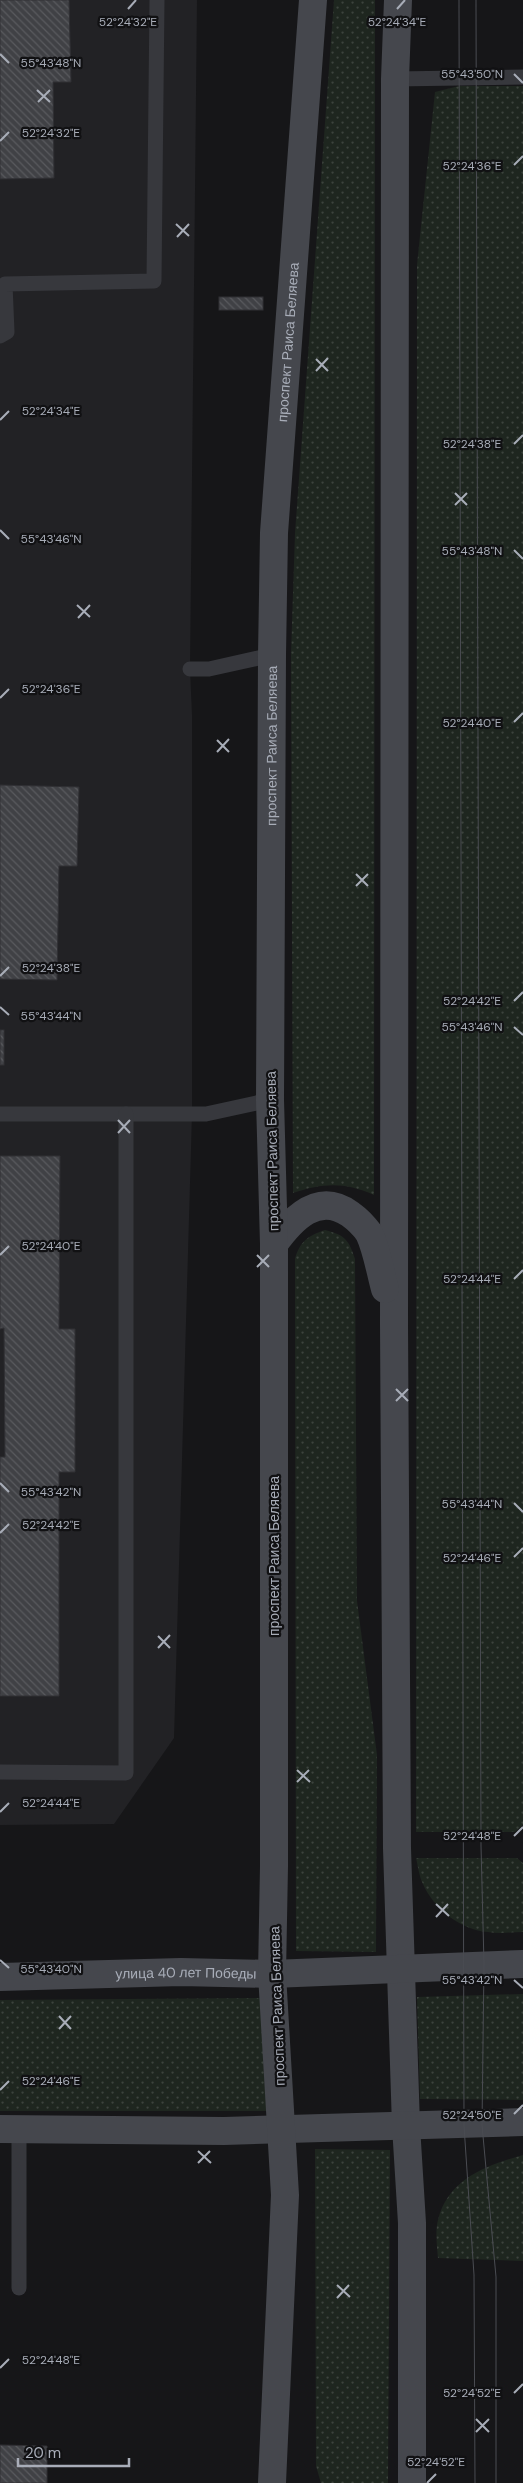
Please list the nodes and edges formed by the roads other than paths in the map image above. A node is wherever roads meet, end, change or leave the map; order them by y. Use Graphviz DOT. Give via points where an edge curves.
graph roads {
  1 [pos="157,0"];
  2 [pos="314,0"];
  3 [pos="398,0"];
  4 [pos="523,77"];
  5 [pos="395,79"];
  6 [pos="0,336"];
  7 [pos="272,655"];
  8 [pos="190,669"];
  9 [pos="270,1100"];
  10 [pos="0,1114"];
  11 [pos="126,1114"];
  12 [pos="274,1244"];
  13 [pos="394,1324"];
  14 [pos="0,1772"];
  15 [pos="523,1964"];
  16 [pos="400,1969"];
  17 [pos="272,1974"];
  18 [pos="0,1977"];
  19 [pos="523,2122"];
  20 [pos="406,2126"];
  21 [pos="10,2129"];
  22 [pos="282,2129"];
  23 [pos="19,2288"];
  24 [pos="272,2483"];
  25 [pos="412,2483"];
  1 -- 6 [label="lane" via="154,281 5,284 7,332"];
  2 -- 7 [label="street, проспект Раиса Беляева" via="274,533"];
  3 -- 5 [label="street"];
  4 -- 5 [label="lane"];
  5 -- 13 [label="street"];
  7 -- 8 [label="lane" via="209,669"];
  7 -- 9 [label="street, проспект Раиса Беляева"];
  9 -- 11 [label="lane" via="206,1114"];
  9 -- 12 [label="street, проспект Раиса Беляева"];
  10 -- 11 [label="lane"];
  11 -- 14 [label="lane" via="126,1772"];
  12 -- 13 [label="street" via="290,1223 305,1211 322,1206 340,1208 358,1220 368,1233"];
  12 -- 17 [label="street, проспект Раиса Беляева"];
  13 -- 16 [label="street"];
  15 -- 16 [label="street, улица 40 лет Победы"];
  16 -- 17 [label="street, улица 40 лет Победы"];
  16 -- 20 [label="street"];
  17 -- 18 [label="street, улица 40 лет Победы" via="181,1972"];
  17 -- 22 [label="street, проспект Раиса Беляева"];
  19 -- 20 [label="street"];
  20 -- 22 [label="street"];
  20 -- 25 [label="street" via="412,2223"];
  21 -- 22 [label="street" via="224,2132"];
  21 -- 23 [label="lane"];
  22 -- 24 [label="street, проспект Раиса Беляева" via="285,2195"];
}
